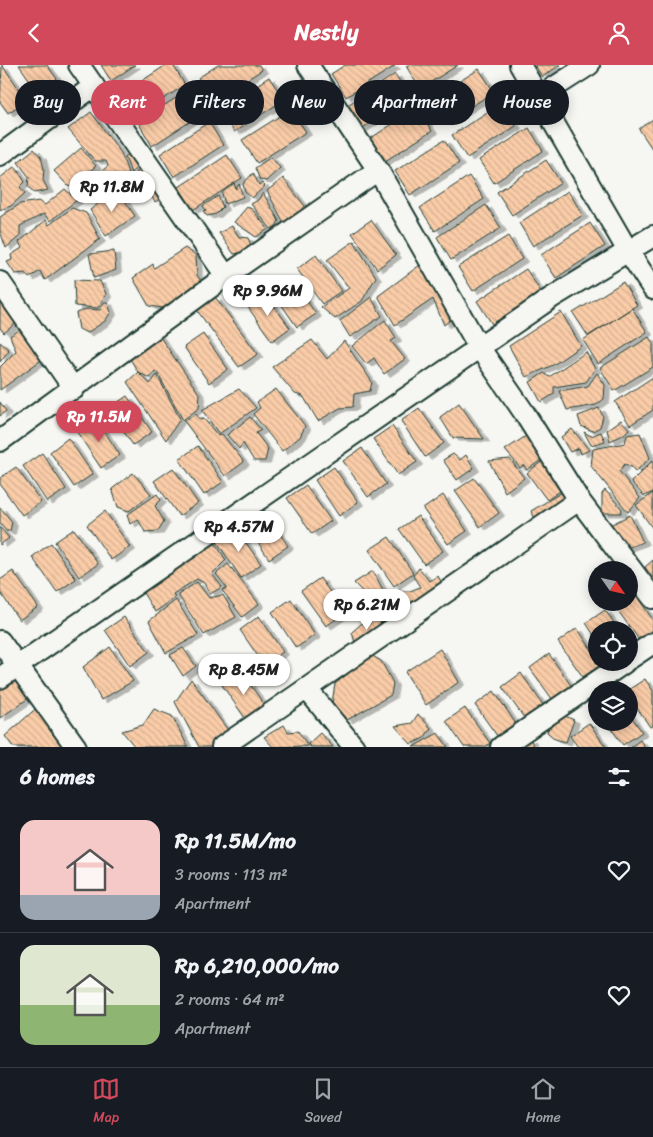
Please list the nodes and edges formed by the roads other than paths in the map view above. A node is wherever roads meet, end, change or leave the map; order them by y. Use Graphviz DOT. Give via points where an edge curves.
graph roads {
  1 [pos="79,65"];
  2 [pos="308,65"];
  3 [pos="520,65"];
  4 [pos="589,65"];
  5 [pos="529,80"];
  6 [pos="566,80"];
  7 [pos="91,82"];
  8 [pos="91,88"];
  9 [pos="121,125"];
  10 [pos="555,125"];
  11 [pos="0,155"];
  12 [pos="378,170"];
  13 [pos="653,236"];
  14 [pos="628,251"];
  15 [pos="226,276"];
  16 [pos="0,282"];
  17 [pos="653,289"];
  18 [pos="479,347"];
  19 [pos="74,389"];
  20 [pos="0,441"];
  21 [pos="579,501"];
  22 [pos="653,598"];
  23 [pos="0,641"];
  24 [pos="653,643"];
  25 [pos="638,653"];
  26 [pos="18,665"];
  27 [pos="612,671"];
  28 [pos="0,678"];
  29 [pos="307,689"];
  30 [pos="76,747"];
  31 [pos="222,747"];
  32 [pos="354,747"];
  33 [pos="502,747"];
  1 -- 7 [label="street"];
  2 -- 12 [label="street"];
  3 -- 5 [label="street"];
  4 -- 6 [label="street"];
  8 -- 11 [label="street"];
  9 -- 15 [label="street"];
  10 -- 14 [label="street"];
  12 -- 15 [label="street"];
  12 -- 18 [label="street"];
  13 -- 14 [label="street"];
  14 -- 17 [label="street"];
  14 -- 18 [label="street" via="551,297"];
  15 -- 19 [label="street"];
  16 -- 19 [label="street"];
  18 -- 21 [label="street"];
  18 -- 26 [label="street"];
  19 -- 20 [label="street"];
  21 -- 22 [label="street"];
  21 -- 29 [label="street"];
  23 -- 26 [label="street"];
  24 -- 25 [label="street"];
  26 -- 28 [label="street"];
  26 -- 30 [label="street"];
  27 -- 33 [label="street"];
  29 -- 31 [label="street"];
  29 -- 32 [label="street"];
}
